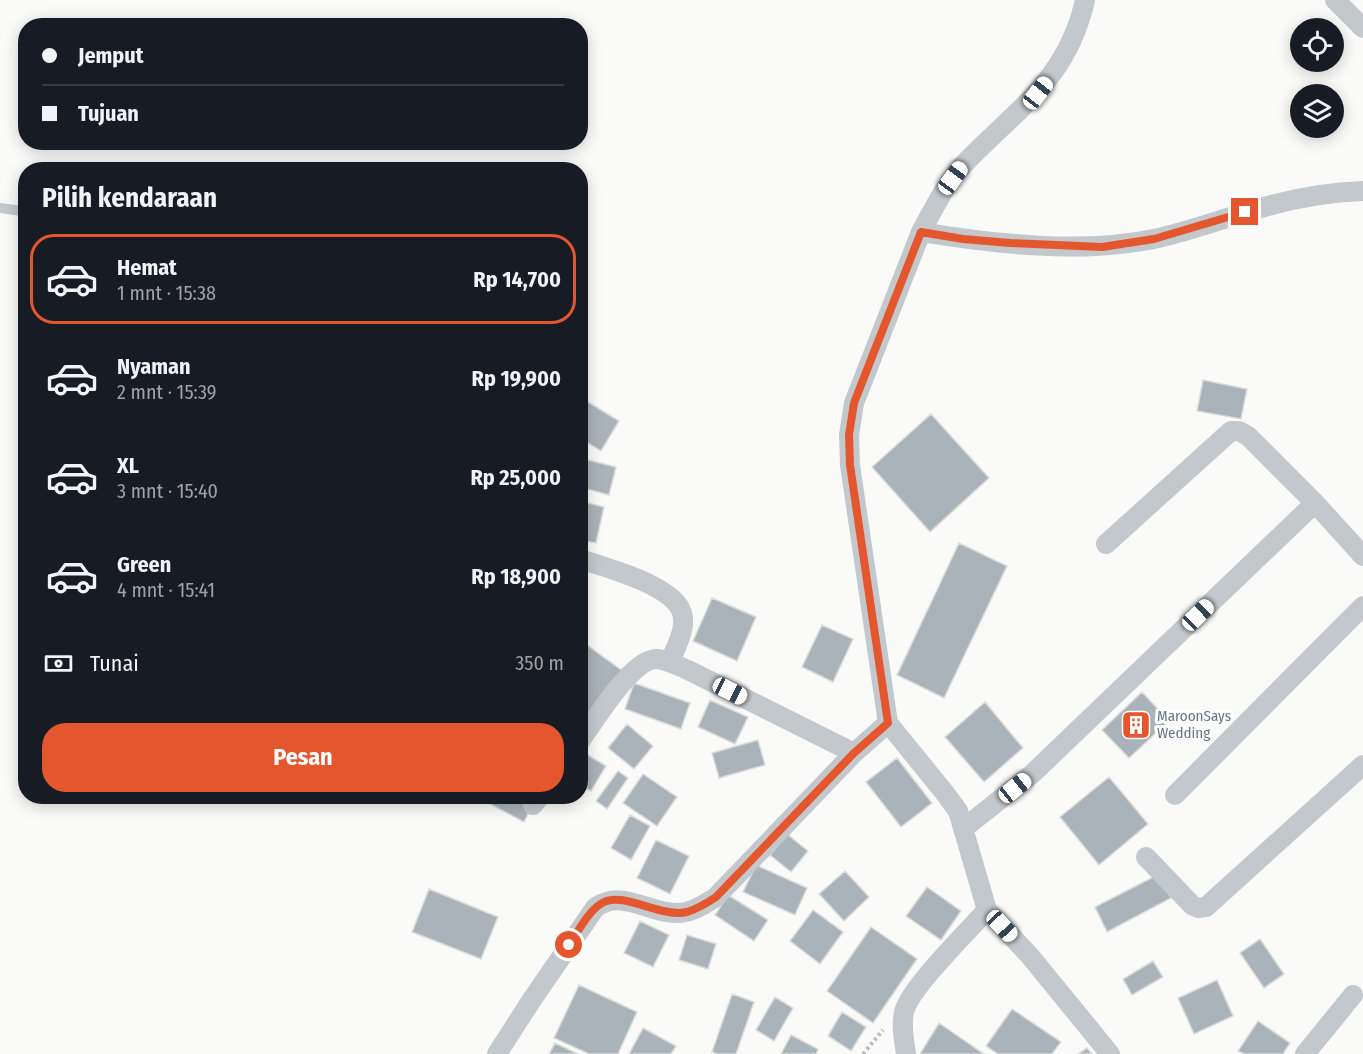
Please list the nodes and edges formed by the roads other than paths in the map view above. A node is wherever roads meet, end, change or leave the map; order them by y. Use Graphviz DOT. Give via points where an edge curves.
graph roads {
  1 [pos="1085,0"];
  2 [pos="1335,0"];
  3 [pos="1363,28"];
  4 [pos="1363,191"];
  5 [pos="0,208"];
  6 [pos="18,210"];
  7 [pos="921,232"];
  8 [pos="1315,503"];
  9 [pos="1106,544"];
  10 [pos="1363,556"];
  11 [pos="588,562"];
  12 [pos="1363,606"];
  13 [pos="670,662"];
  14 [pos="888,723"];
  15 [pos="588,730"];
  16 [pos="854,753"];
  17 [pos="1363,765"];
  18 [pos="1175,795"];
  19 [pos="963,829"];
  20 [pos="1146,857"];
  21 [pos="987,910"];
  22 [pos="1353,995"];
  23 [pos="506,1052"];
  24 [pos="906,1054"];
  25 [pos="1110,1054"];
  26 [pos="1305,1054"];
  1 -- 7 [label="street" via="1072,40 1057,68 1038,93 961,167"];
  2 -- 3 [label="street"];
  4 -- 7 [label="street" via="1264,206 1154,239 1102,247 975,240"];
  5 -- 6 [label="lane"];
  7 -- 14 [label="street" via="854,403 849,435 850,465"];
  8 -- 9 [label="street" via="1248,436 1231,431"];
  8 -- 10 [label="street"];
  8 -- 19 [label="street" via="1032,774"];
  11 -- 13 [label="street" via="651,585 676,603 682,613 683,628"];
  12 -- 18 [label="street"];
  13 -- 15 [label="street" via="654,659 628,675"];
  13 -- 16 [label="street"];
  14 -- 16 [label="street"];
  14 -- 19 [label="street" via="958,811"];
  16 -- 23 [label="street" via="716,897 699,908 672,913 616,899 595,908 531,1001"];
  17 -- 20 [label="street" via="1206,907 1192,906"];
  19 -- 21 [label="street"];
  21 -- 24 [label="street" via="915,990 904,1010"];
  21 -- 25 [label="street"];
  22 -- 26 [label="street"];
}
